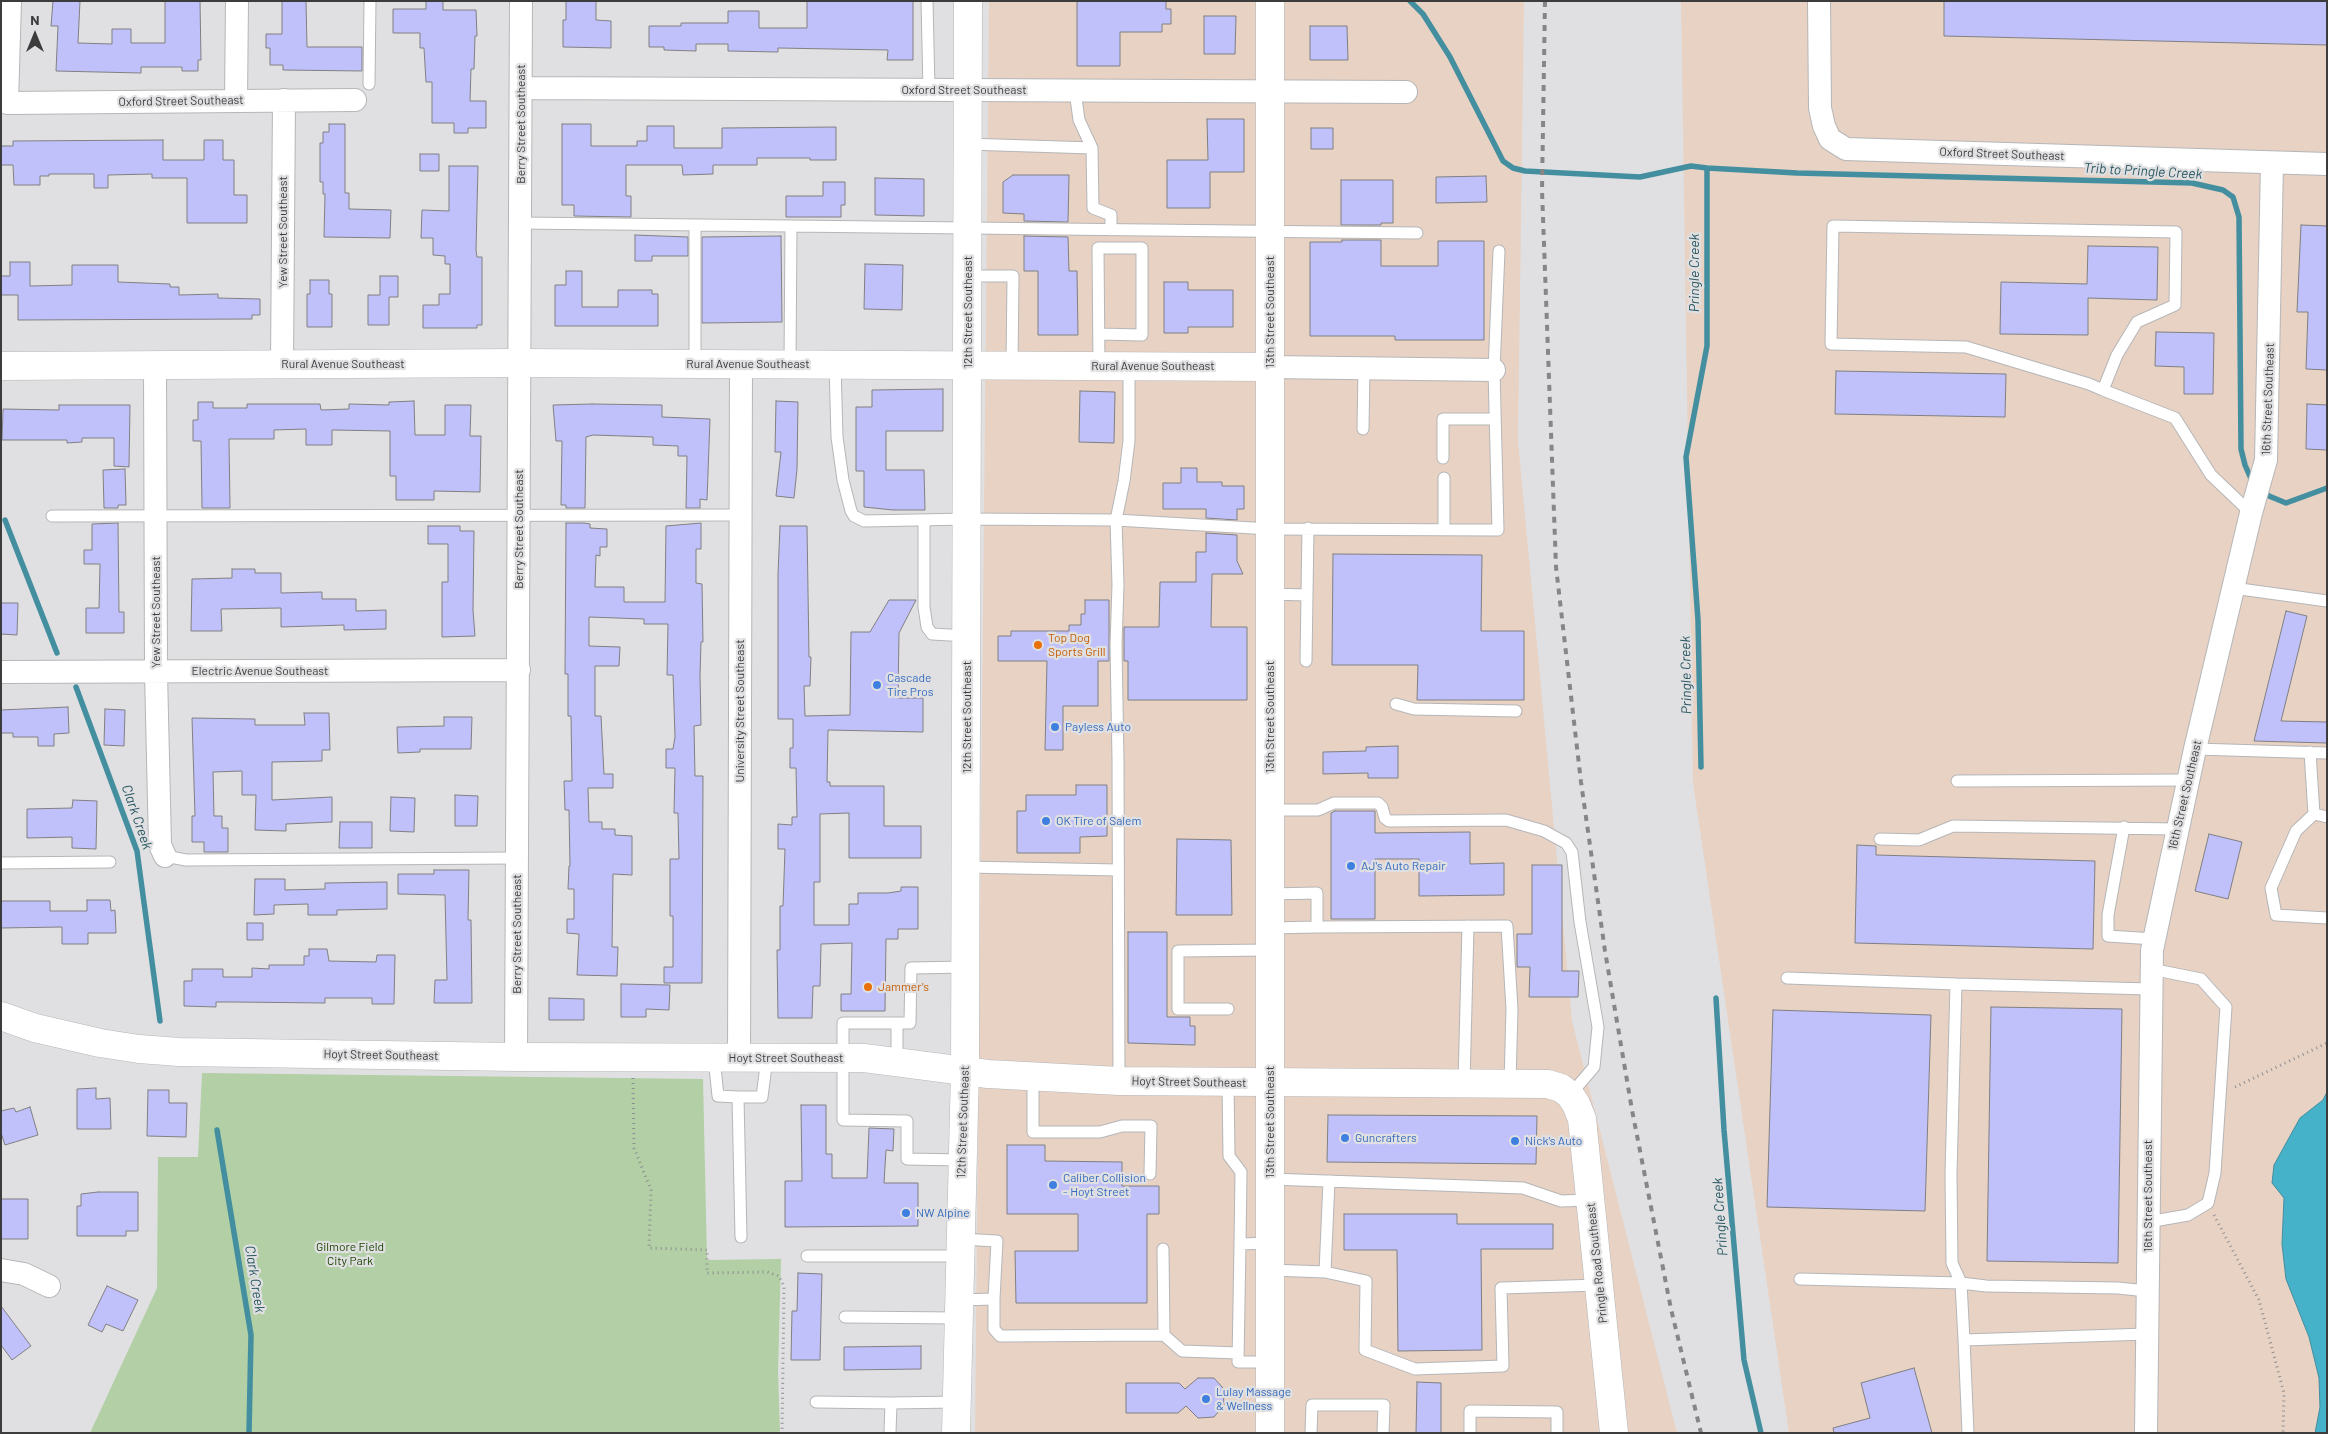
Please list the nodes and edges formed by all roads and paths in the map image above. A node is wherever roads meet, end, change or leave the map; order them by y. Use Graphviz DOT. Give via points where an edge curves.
graph roads {
  1 [pos="10,1"];
  2 [pos="237,1"];
  3 [pos="370,1"];
  4 [pos="521,1"];
  5 [pos="927,1"];
  6 [pos="968,1"];
  7 [pos="1270,1"];
  8 [pos="1819,1"];
  9 [pos="522,88"];
  10 [pos="929,90"];
  11 [pos="967,91"];
  12 [pos="1075,91"];
  13 [pos="1270,91"];
  14 [pos="362,92"];
  15 [pos="1406,92"];
  16 [pos="284,100"];
  17 [pos="236,101"];
  18 [pos="967,144"];
  19 [pos="1092,148"];
  20 [pos="2272,163"];
  21 [pos="2327,164"];
  22 [pos="521,223"];
  23 [pos="695,226"];
  24 [pos="791,226"];
  25 [pos="968,229"];
  26 [pos="1110,230"];
  27 [pos="1270,230"];
  28 [pos="1418,233"];
  29 [pos="1498,251"];
  30 [pos="968,276"];
  31 [pos="1099,334"];
  32 [pos="519,363"];
  33 [pos="282,364"];
  34 [pos="696,364"];
  35 [pos="741,364"];
  36 [pos="790,364"];
  37 [pos="835,364"];
  38 [pos="155,365"];
  39 [pos="968,365"];
  40 [pos="1,366"];
  41 [pos="1012,366"];
  42 [pos="1099,366"];
  43 [pos="1129,366"];
  44 [pos="1270,367"];
  45 [pos="1364,369"];
  46 [pos="1494,370"];
  47 [pos="2103,390"];
  48 [pos="1496,419"];
  49 [pos="1364,429"];
  50 [pos="1444,458"];
  51 [pos="1444,478"];
  52 [pos="2253,507"];
  53 [pos="741,515"];
  54 [pos="52,516"];
  55 [pos="155,517"];
  56 [pos="519,517"];
  57 [pos="968,519"];
  58 [pos="924,520"];
  59 [pos="1116,520"];
  60 [pos="1270,528"];
  61 [pos="1308,528"];
  62 [pos="1444,529"];
  63 [pos="2233,588"];
  64 [pos="1270,594"];
  65 [pos="1307,595"];
  66 [pos="2327,601"];
  67 [pos="967,636"];
  68 [pos="1306,661"];
  69 [pos="519,670"];
  70 [pos="1,672"];
  71 [pos="156,672"];
  72 [pos="1396,704"];
  73 [pos="1516,710"];
  74 [pos="2195,749"];
  75 [pos="2310,752"];
  76 [pos="2327,753"];
  77 [pos="2188,780"];
  78 [pos="1957,781"];
  79 [pos="1270,810"];
  80 [pos="2314,814"];
  81 [pos="2327,817"];
  82 [pos="2124,827"];
  83 [pos="2177,829"];
  84 [pos="1880,839"];
  85 [pos="165,856"];
  86 [pos="518,858"];
  87 [pos="110,862"];
  88 [pos="1,863"];
  89 [pos="966,868"];
  90 [pos="1118,870"];
  91 [pos="1270,894"];
  92 [pos="2327,918"];
  93 [pos="1468,926"];
  94 [pos="1316,927"];
  95 [pos="1270,939"];
  96 [pos="2154,939"];
  97 [pos="965,967"];
  98 [pos="1787,978"];
  99 [pos="2150,979"];
  100 [pos="1956,984"];
  101 [pos="1228,1009"];
  102 [pos="1,1016"];
  103 [pos="897,1023"];
  104 [pos="2327,1043"];
  105 [pos="516,1057"];
  106 [pos="633,1057"];
  107 [pos="726,1058"];
  108 [pos="768,1058"];
  109 [pos="843,1058"];
  110 [pos="897,1061"];
  111 [pos="965,1071"];
  112 [pos="1033,1077"];
  113 [pos="1119,1082"];
  114 [pos="1228,1083"];
  115 [pos="1270,1083"];
  116 [pos="1464,1083"];
  117 [pos="1510,1083"];
  118 [pos="2220,1094"];
  119 [pos="1570,1095"];
  120 [pos="738,1097"];
  121 [pos="962,1160"];
  122 [pos="1150,1174"];
  123 [pos="1270,1179"];
  124 [pos="1329,1181"];
  125 [pos="1590,1200"];
  126 [pos="2208,1203"];
  127 [pos="2148,1222"];
  128 [pos="741,1237"];
  129 [pos="1270,1243"];
  130 [pos="1240,1244"];
  131 [pos="960,1248"];
  132 [pos="1163,1249"];
  133 [pos="807,1256"];
  134 [pos="1,1270"];
  135 [pos="1270,1270"];
  136 [pos="1325,1272"];
  137 [pos="1800,1279"];
  138 [pos="1961,1283"];
  139 [pos="1599,1284"];
  140 [pos="50,1286"];
  141 [pos="2147,1291"];
  142 [pos="994,1299"];
  143 [pos="959,1309"];
  144 [pos="845,1317"];
  145 [pos="2147,1334"];
  146 [pos="1164,1335"];
  147 [pos="1964,1340"];
  148 [pos="1238,1353"];
  149 [pos="1270,1362"];
  150 [pos="816,1402"];
  151 [pos="957,1402"];
  152 [pos="891,1403"];
  153 [pos="782,1433"];
  154 [pos="890,1433"];
  155 [pos="956,1433"];
  156 [pos="1270,1433"];
  157 [pos="1312,1433"];
  158 [pos="1383,1433"];
  159 [pos="1470,1433"];
  160 [pos="1558,1433"];
  161 [pos="1614,1433"];
  162 [pos="1968,1433"];
  163 [pos="2146,1433"];
  164 [pos="2283,1433"];
  1 -- 17 [label="street, Oxford Street Southeast" via="7,103"];
  2 -- 17 [label="street"];
  3 -- 14 [label="lane"];
  4 -- 9 [label="street, Berry Street Southeast"];
  5 -- 10 [label="lane"];
  6 -- 11 [label="street, 12th Street Southeast"];
  7 -- 13 [label="street, 13th Street Southeast"];
  8 -- 20 [label="street, Oxford Street Southeast" via="1820,108 1830,139 1846,149"];
  9 -- 10 [label="street, Oxford Street Southeast"];
  9 -- 22 [label="street, Berry Street Southeast"];
  10 -- 11 [label="street, Oxford Street Southeast"];
  11 -- 12 [label="street, Oxford Street Southeast"];
  11 -- 18 [label="street, 12th Street Southeast"];
  12 -- 13 [label="street, Oxford Street Southeast"];
  12 -- 19 [label="lane" via="1079,120"];
  13 -- 15 [label="street, Oxford Street Southeast"];
  13 -- 27 [label="street, 13th Street Southeast"];
  14 -- 16 [label="street, Oxford Street Southeast"];
  16 -- 17 [label="street, Oxford Street Southeast"];
  16 -- 33 [label="street, Yew Street Southeast"];
  18 -- 19 [label="lane"];
  18 -- 25 [label="street, 12th Street Southeast"];
  19 -- 26 [label="lane" via="1093,208 1110,215"];
  20 -- 21 [label="street, Oxford Street Southeast"];
  20 -- 52 [label="street, 16th Street Southeast" via="2266,460"];
  22 -- 23 [label="lane"];
  22 -- 32 [label="street, Berry Street Southeast"];
  23 -- 24 [label="lane"];
  23 -- 34 [label="lane"];
  24 -- 25 [label="lane"];
  24 -- 36 [label="lane"];
  25 -- 26 [label="lane"];
  25 -- 30 [label="street, 12th Street Southeast"];
  26 -- 27 [label="lane"];
  27 -- 28 [label="lane"];
  27 -- 44 [label="street, 13th Street Southeast"];
  29 -- 46 [label="lane"];
  30 -- 39 [label="street, 12th Street Southeast"];
  30 -- 41 [label="lane" via="1013,276"];
  31 -- 31 [label="lane" via="1098,248 1142,248 1142,335"];
  31 -- 42 [label="lane"];
  32 -- 33 [label="street, Rural Avenue Southeast"];
  32 -- 34 [label="street, Rural Avenue Southeast"];
  32 -- 56 [label="street, Berry Street Southeast"];
  33 -- 38 [label="street, Rural Avenue Southeast"];
  34 -- 35 [label="street, Rural Avenue Southeast"];
  35 -- 36 [label="street, Rural Avenue Southeast"];
  35 -- 53 [label="street, University Street Southeast"];
  36 -- 37 [label="street, Rural Avenue Southeast"];
  37 -- 39 [label="street, Rural Avenue Southeast"];
  37 -- 58 [label="lane" via="837,437 850,511 864,521"];
  38 -- 40 [label="street, Rural Avenue Southeast"];
  38 -- 55 [label="street, Yew Street Southeast"];
  39 -- 41 [label="street, Rural Avenue Southeast"];
  39 -- 57 [label="street, 12th Street Southeast"];
  41 -- 42 [label="street, Rural Avenue Southeast"];
  42 -- 43 [label="street, Rural Avenue Southeast"];
  43 -- 44 [label="street, Rural Avenue Southeast"];
  43 -- 59 [label="lane" via="1129,441"];
  44 -- 45 [label="street, Rural Avenue Southeast"];
  44 -- 60 [label="street, 13th Street Southeast"];
  45 -- 46 [label="street, Rural Avenue Southeast"];
  45 -- 49 [label="lane"];
  46 -- 48 [label="lane"];
  47 -- 47 [label="lane" via="1966,347 1831,344 1833,226 2176,232 2175,305 2137,322 2117,355"];
  47 -- 52 [label="lane" via="2175,418 2211,476"];
  48 -- 50 [label="lane" via="1443,419"];
  48 -- 62 [label="lane" via="1498,530"];
  51 -- 62 [label="lane"];
  52 -- 63 [label="street, 16th Street Southeast"];
  53 -- 56 [label="lane"];
  53 -- 107 [label="street, University Street Southeast"];
  54 -- 55 [label="lane"];
  55 -- 56 [label="lane"];
  55 -- 71 [label="street, Yew Street Southeast"];
  56 -- 69 [label="street, Berry Street Southeast"];
  57 -- 58 [label="lane"];
  57 -- 59 [label="lane"];
  57 -- 67 [label="street, 12th Street Southeast"];
  58 -- 67 [label="lane" via="927,627 932,634"];
  59 -- 60 [label="lane"];
  59 -- 90 [label="lane"];
  60 -- 61 [label="lane"];
  60 -- 64 [label="street, 13th Street Southeast"];
  61 -- 62 [label="lane"];
  61 -- 65 [label="lane"];
  63 -- 66 [label="lane"];
  63 -- 74 [label="street, 16th Street Southeast"];
  64 -- 65 [label="lane"];
  64 -- 79 [label="street, 13th Street Southeast"];
  65 -- 68 [label="lane"];
  67 -- 89 [label="street, 12th Street Southeast"];
  69 -- 71 [label="street, Electric Avenue Southeast"];
  69 -- 86 [label="street, Berry Street Southeast"];
  70 -- 71 [label="street, Electric Avenue Southeast"];
  71 -- 85 [label="street, Yew Street Southeast" via="160,844"];
  72 -- 73 [label="lane" via="1414,709"];
  74 -- 75 [label="lane"];
  74 -- 77 [label="street, 16th Street Southeast"];
  75 -- 76 [label="lane"];
  75 -- 80 [label="lane"];
  77 -- 78 [label="lane"];
  77 -- 83 [label="street, 16th Street Southeast"];
  79 -- 91 [label="street, 13th Street Southeast"];
  79 -- 119 [label="lane" via="1318,810 1334,803 1378,803 1389,821 1506,820 1544,831 1566,843 1572,852 1598,1027 1594,1067"];
  80 -- 81 [label="lane"];
  80 -- 92 [label="lane" via="2296,831 2271,888 2276,915"];
  82 -- 83 [label="lane"];
  82 -- 84 [label="lane" via="1953,826 1919,840"];
  82 -- 96 [label="lane" via="2108,915 2108,936"];
  83 -- 96 [label="street, 16th Street Southeast"];
  85 -- 86 [label="lane" via="186,860"];
  86 -- 105 [label="street, Berry Street Southeast"];
  87 -- 88 [label="lane"];
  89 -- 90 [label="lane"];
  89 -- 97 [label="street, 12th Street Southeast"];
  90 -- 113 [label="lane"];
  91 -- 94 [label="lane" via="1317,893"];
  91 -- 95 [label="street, 13th Street Southeast"];
  93 -- 94 [label="lane"];
  93 -- 116 [label="lane"];
  93 -- 117 [label="lane" via="1507,926 1512,1010"];
  94 -- 95 [label="lane"];
  95 -- 101 [label="lane" via="1178,951 1178,1009"];
  95 -- 115 [label="street, 13th Street Southeast"];
  96 -- 99 [label="street, 16th Street Southeast"];
  97 -- 103 [label="lane" via="911,968 910,1024"];
  97 -- 111 [label="street, 12th Street Southeast"];
  98 -- 100 [label="lane"];
  99 -- 100 [label="lane"];
  99 -- 118 [label="lane" via="2201,979 2226,1007"];
  99 -- 127 [label="street, 16th Street Southeast"];
  100 -- 138 [label="lane" via="1952,1263"];
  102 -- 105 [label="street, Hoyt Street Southeast" via="35,1028 139,1049"];
  103 -- 109 [label="lane" via="843,1023"];
  103 -- 110 [label="lane"];
  104 -- 118 [label="path"];
  105 -- 106 [label="street, Hoyt Street Southeast"];
  106 -- 107 [label="street, Hoyt Street Southeast"];
  106 -- 153 [label="path" via="634,1148 651,1190 649,1248 707,1250 707,1273 767,1272 778,1276 784,1286"];
  107 -- 108 [label="street, Hoyt Street Southeast"];
  107 -- 120 [label="lane" via="718,1096"];
  108 -- 109 [label="street, Hoyt Street Southeast"];
  108 -- 120 [label="lane" via="762,1097"];
  109 -- 110 [label="street, Hoyt Street Southeast"];
  109 -- 121 [label="lane" via="843,1120 907,1121 907,1159"];
  110 -- 111 [label="street, Hoyt Street Southeast"];
  111 -- 112 [label="street, Hoyt Street Southeast"];
  111 -- 121 [label="street, 12th Street Southeast"];
  112 -- 113 [label="street, Hoyt Street Southeast"];
  112 -- 122 [label="lane" via="1033,1132 1100,1132 1122,1126 1151,1126"];
  113 -- 114 [label="street, Hoyt Street Southeast"];
  114 -- 115 [label="street, Hoyt Street Southeast"];
  114 -- 130 [label="lane" via="1229,1156 1241,1172"];
  115 -- 116 [label="street, Hoyt Street Southeast"];
  115 -- 123 [label="street, 13th Street Southeast"];
  116 -- 117 [label="street, Hoyt Street Southeast"];
  117 -- 119 [label="street, Hoyt Street Southeast" via="1548,1084"];
  118 -- 126 [label="lane" via="2215,1173"];
  119 -- 125 [label="street, Pringle Road Southeast" via="1582,1119"];
  120 -- 128 [label="lane"];
  121 -- 131 [label="street, 12th Street Southeast"];
  123 -- 124 [label="lane"];
  123 -- 129 [label="street, 13th Street Southeast"];
  124 -- 125 [label="lane" via="1523,1188 1561,1202"];
  124 -- 136 [label="lane"];
  125 -- 139 [label="street, Pringle Road Southeast"];
  126 -- 127 [label="lane" via="2188,1215"];
  126 -- 164 [label="path" via="2259,1300 2284,1393"];
  127 -- 141 [label="street, 16th Street Southeast"];
  129 -- 130 [label="lane"];
  129 -- 135 [label="street, 13th Street Southeast"];
  130 -- 148 [label="lane"];
  131 -- 133 [label="lane"];
  131 -- 142 [label="lane" via="997,1240"];
  131 -- 143 [label="street, 12th Street Southeast"];
  132 -- 146 [label="lane"];
  134 -- 140 [label="street" via="24,1274"];
  135 -- 136 [label="lane"];
  135 -- 149 [label="street, 13th Street Southeast"];
  136 -- 139 [label="lane" via="1366,1280 1365,1350 1416,1369 1503,1366 1500,1288"];
  137 -- 138 [label="lane"];
  138 -- 141 [label="lane"];
  138 -- 147 [label="lane"];
  139 -- 161 [label="street, Pringle Road Southeast"];
  141 -- 145 [label="street, 16th Street Southeast"];
  142 -- 143 [label="lane"];
  142 -- 146 [label="lane" via="994,1329 1000,1336"];
  143 -- 144 [label="lane"];
  143 -- 151 [label="street, 12th Street Southeast"];
  145 -- 147 [label="lane"];
  145 -- 163 [label="street, 16th Street Southeast"];
  146 -- 148 [label="lane" via="1182,1351"];
  147 -- 162 [label="lane"];
  148 -- 149 [label="lane" via="1238,1362"];
  149 -- 156 [label="street, 13th Street Southeast"];
  150 -- 152 [label="lane"];
  151 -- 152 [label="lane"];
  151 -- 155 [label="street, 12th Street Southeast"];
  152 -- 154 [label="lane"];
  157 -- 158 [label="lane" via="1312,1405 1384,1405"];
  159 -- 160 [label="lane" via="1470,1411 1557,1412"];
}
